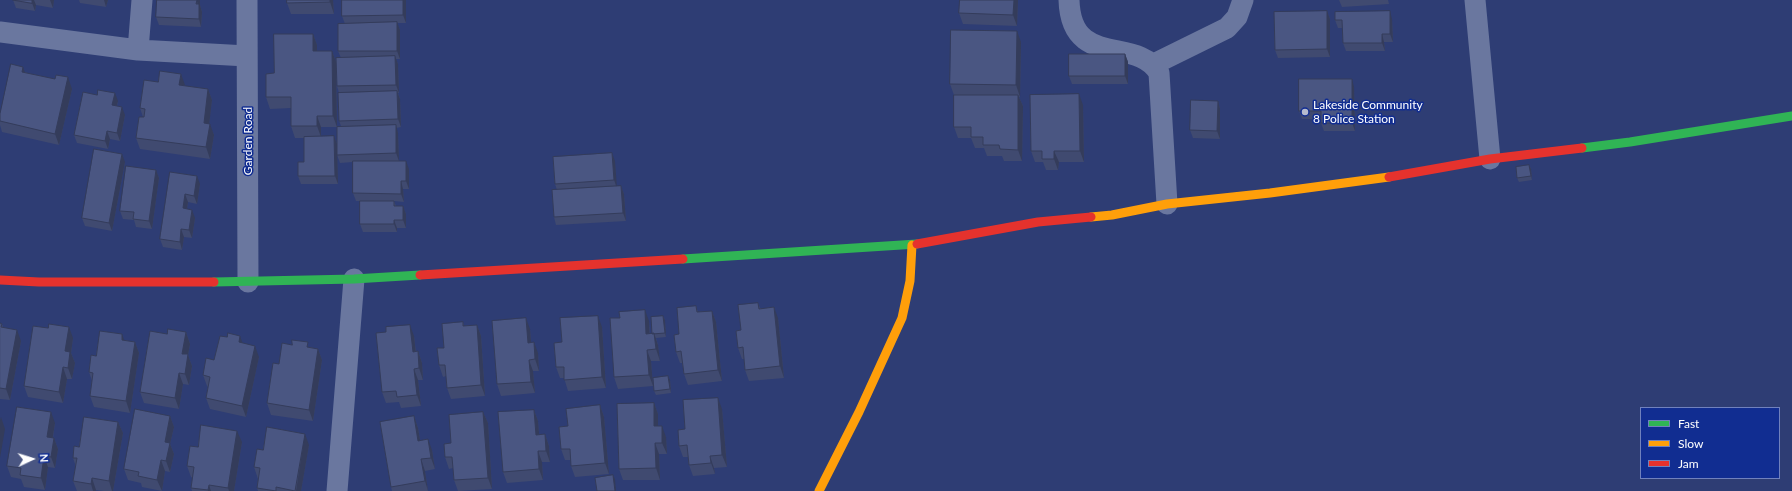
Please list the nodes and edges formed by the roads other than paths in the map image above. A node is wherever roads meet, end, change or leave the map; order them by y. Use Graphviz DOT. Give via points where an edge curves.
graph roads {
  1 [pos="142,0"];
  2 [pos="247,0"];
  3 [pos="1069,0"];
  4 [pos="1243,0"];
  5 [pos="1475,0"];
  6 [pos="0,32"];
  7 [pos="138,50"];
  8 [pos="247,56"];
  9 [pos="1154,64"];
  10 [pos="1792,116"];
  11 [pos="1490,159"];
  12 [pos="1167,204"];
  13 [pos="912,244"];
  14 [pos="354,278"];
  15 [pos="0,280"];
  16 [pos="248,282"];
  17 [pos="337,491"];
  18 [pos="819,491"];
  1 -- 7 [label="street"];
  2 -- 8 [label="street, Garden Road"];
  3 -- 9 [label="street" via="1069,12 1077,33 1090,42 1145,58"];
  4 -- 9 [label="street" via="1237,17 1227,28"];
  5 -- 11 [label="street"];
  6 -- 7 [label="street"];
  7 -- 8 [label="street"];
  8 -- 16 [label="street, Garden Road"];
  9 -- 12 [label="street" via="1161,85"];
  10 -- 11 [label="street" via="1630,142"];
  11 -- 12 [label="street" via="1407,174"];
  12 -- 13 [label="street" via="1112,216 1038,222"];
  13 -- 14 [label="street"];
  13 -- 18 [label="street" via="910,281 902,318"];
  14 -- 16 [label="street"];
  14 -- 17 [label="street"];
  15 -- 16 [label="street"];
}
